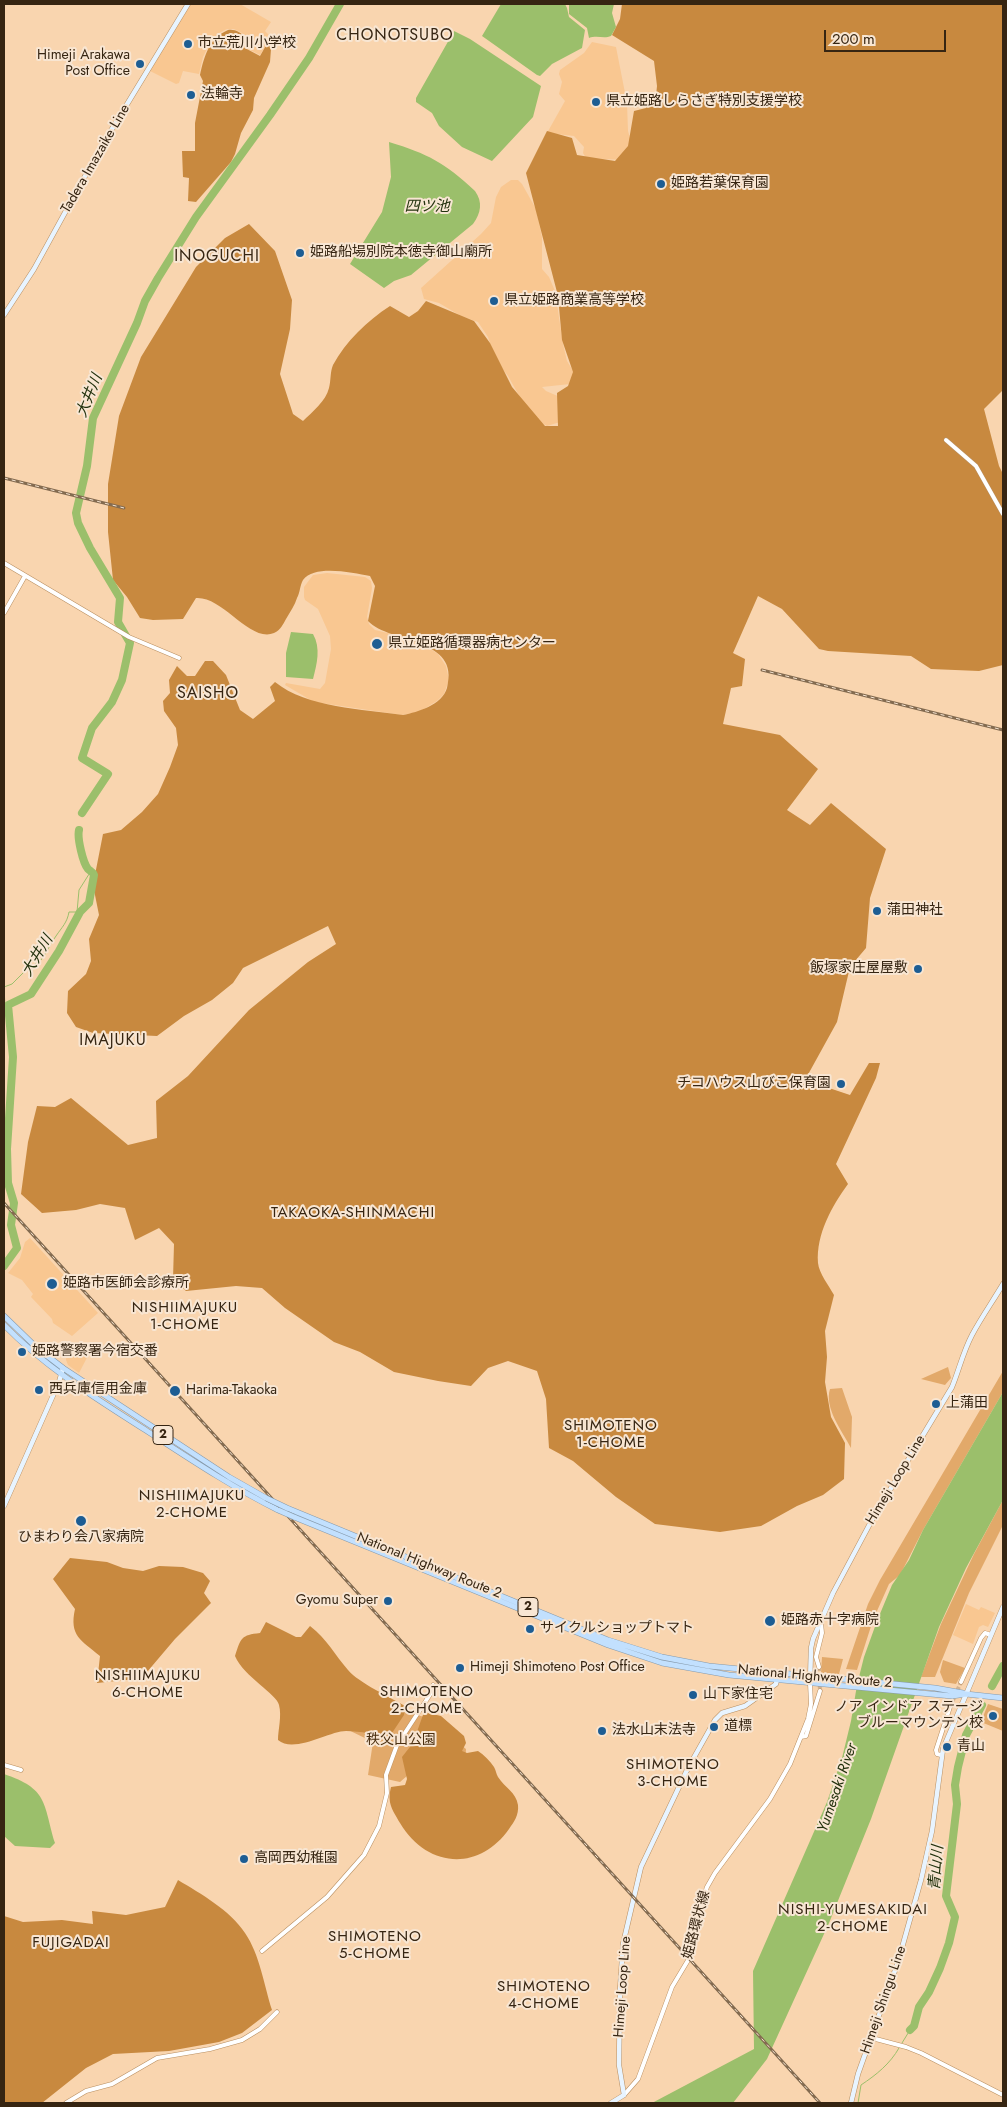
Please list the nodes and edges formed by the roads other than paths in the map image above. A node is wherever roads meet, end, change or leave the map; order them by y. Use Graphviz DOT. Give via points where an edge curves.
graph roads {
  1 [pos="188,4"];
  2 [pos="4,315"];
  3 [pos="946,440"];
  4 [pos="1003,514"];
  5 [pos="4,563"];
  6 [pos="25,576"];
  7 [pos="4,613"];
  8 [pos="179,658"];
  9 [pos="1003,1284"];
  10 [pos="4,1316"];
  11 [pos="4,1324"];
  12 [pos="62,1371"];
  13 [pos="4,1506"];
  14 [pos="1003,1606"];
  15 [pos="821,1623"];
  16 [pos="991,1635"];
  17 [pos="819,1667"];
  18 [pos="777,1679"];
  19 [pos="811,1680"];
  20 [pos="961,1682"];
  21 [pos="843,1683"];
  22 [pos="433,1685"];
  23 [pos="820,1691"];
  24 [pos="966,1694"];
  25 [pos="1003,1698"];
  26 [pos="950,1707"];
  27 [pos="801,1737"];
  28 [pos="941,1755"];
  29 [pos="4,1766"];
  30 [pos="21,1770"];
  31 [pos="262,1951"];
  32 [pos="277,2012"];
  33 [pos="872,2038"];
  34 [pos="624,2095"];
  35 [pos="1003,2095"];
  36 [pos="66,2103"];
  37 [pos="611,2103"];
  38 [pos="851,2103"];
  1 -- 2 [label="main road, Tadera Imazaike Line"];
  3 -- 4 [label="street" via="976,466"];
  5 -- 6 [label="street"];
  6 -- 7 [label="street"];
  6 -- 8 [label="street" via="129,637"];
  9 -- 15 [label="main road, Himeji Loop Line" via="971,1336 952,1387 872,1518"];
  10 -- 12 [label="highway, National Highway Route 2 / 2"];
  11 -- 12 [label="highway, National Highway Route 2 / 2" via="25,1345"];
  12 -- 13 [label="main road"];
  12 -- 18 [label="highway, National Highway Route 2 / 2, bridge" via="243,1492 294,1518 630,1653 708,1672"];
  12 -- 19 [label="highway, National Highway Route 2 / 2, bridge" via="228,1477 287,1508 630,1648 709,1666"];
  14 -- 16 [label="main road, Himeji Shingu Line"];
  15 -- 17 [label="street" via="816,1657"];
  15 -- 19 [label="main road, Himeji Loop Line" via="811,1648"];
  16 -- 20 [label="street" via="985,1633 981,1638"];
  16 -- 24 [label="main road, Himeji Shingu Line"];
  18 -- 19 [label="highway, National Highway Route 2 / 2"];
  18 -- 34 [label="main road, Himeji Loop Line" via="776,1684 745,1706 722,1713 715,1720 688,1768 641,1867 623,1952 620,1990 619,2065"];
  19 -- 21 [label="highway, National Highway Route 2 / 2"];
  19 -- 27 [label="street" via="811,1704"];
  21 -- 24 [label="highway, National Highway Route 2 / 2" via="936,1688"];
  21 -- 24 [label="highway, National Highway Route 2 / 2" via="952,1696"];
  22 -- 31 [label="street" via="397,1745 386,1775 387,1793 379,1826 364,1855 327,1897"];
  23 -- 27 [label="street" via="806,1736"];
  24 -- 25 [label="highway, National Highway Route 2 / 2"];
  24 -- 28 [label="main road, Himeji Shingu Line"];
  26 -- 28 [label="street" via="936,1750"];
  27 -- 34 [label="street, 姫路環状線" via="774,1793 707,1887 690,1957 672,1986 638,2079"];
  28 -- 33 [label="main road, Himeji Shingu Line" via="932,1831 921,1880"];
  29 -- 30 [label="street"];
  32 -- 36 [label="street" via="260,2029 242,2040 210,2050 157,2058 112,2084 86,2091"];
  33 -- 35 [label="street" via="921,2053"];
  33 -- 38 [label="main road, Himeji Shingu Line"];
  34 -- 37 [label="main road"];
}
